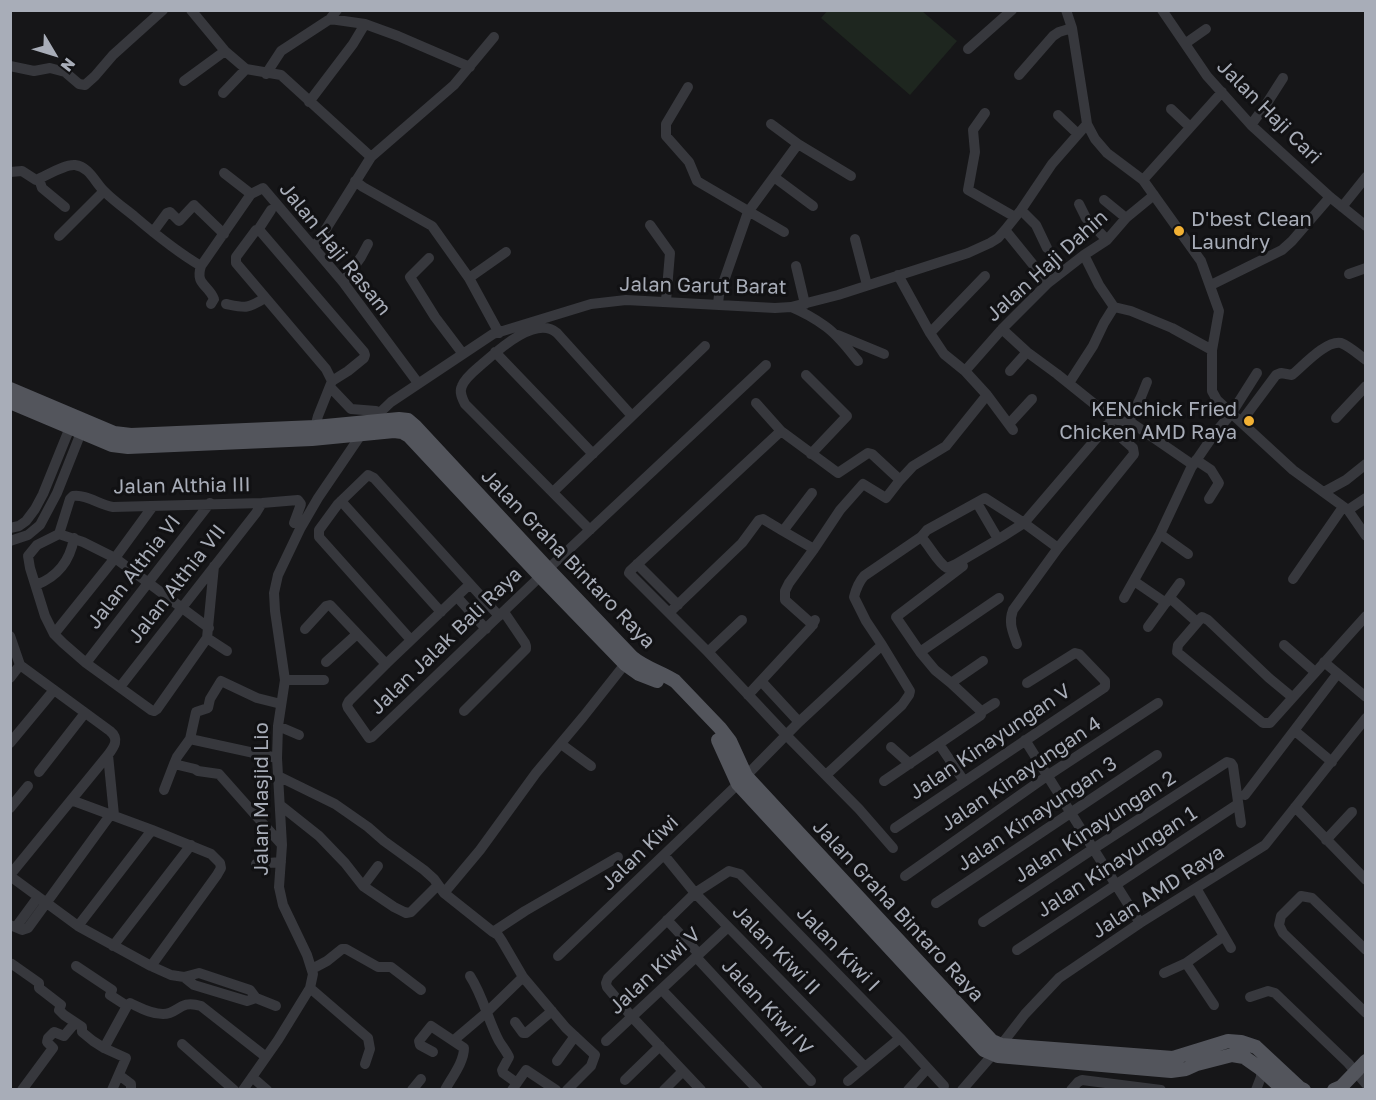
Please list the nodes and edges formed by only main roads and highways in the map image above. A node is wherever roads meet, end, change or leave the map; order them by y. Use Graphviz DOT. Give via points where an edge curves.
graph roads {
  1 [pos="10,389"];
  2 [pos="10,402"];
  3 [pos="78,424"];
  4 [pos="544,572"];
  5 [pos="742,780"];
  6 [pos="1365,1061"];
  7 [pos="1137,1062"];
  8 [pos="1283,1089"];
  9 [pos="1304,1089"];
  10 [pos="1334,1089"];
  1 -- 3 [label="main road, Jalan Graha Bintaro Raya"];
  2 -- 3 [label="main road, Jalan Graha Bintaro Raya"];
  3 -- 4 [label="main road, Jalan Graha Bintaro Raya" via="131,435 314,433 369,422 408,420"];
  4 -- 5 [label="main road, Jalan Graha Bintaro Raya" via="625,664 670,688 715,735"];
  4 -- 5 [label="main road, Jalan Graha Bintaro Raya" via="632,657 675,681 713,720 730,741"];
  5 -- 7 [label="main road, Jalan Graha Bintaro Raya" via="984,1050"];
  6 -- 10 [label="main road" via="1341,1087"];
  7 -- 8 [label="main road" via="1170,1071 1232,1055 1245,1057"];
  7 -- 9 [label="main road" via="1173,1058 1228,1041 1241,1042 1256,1047"];
}
